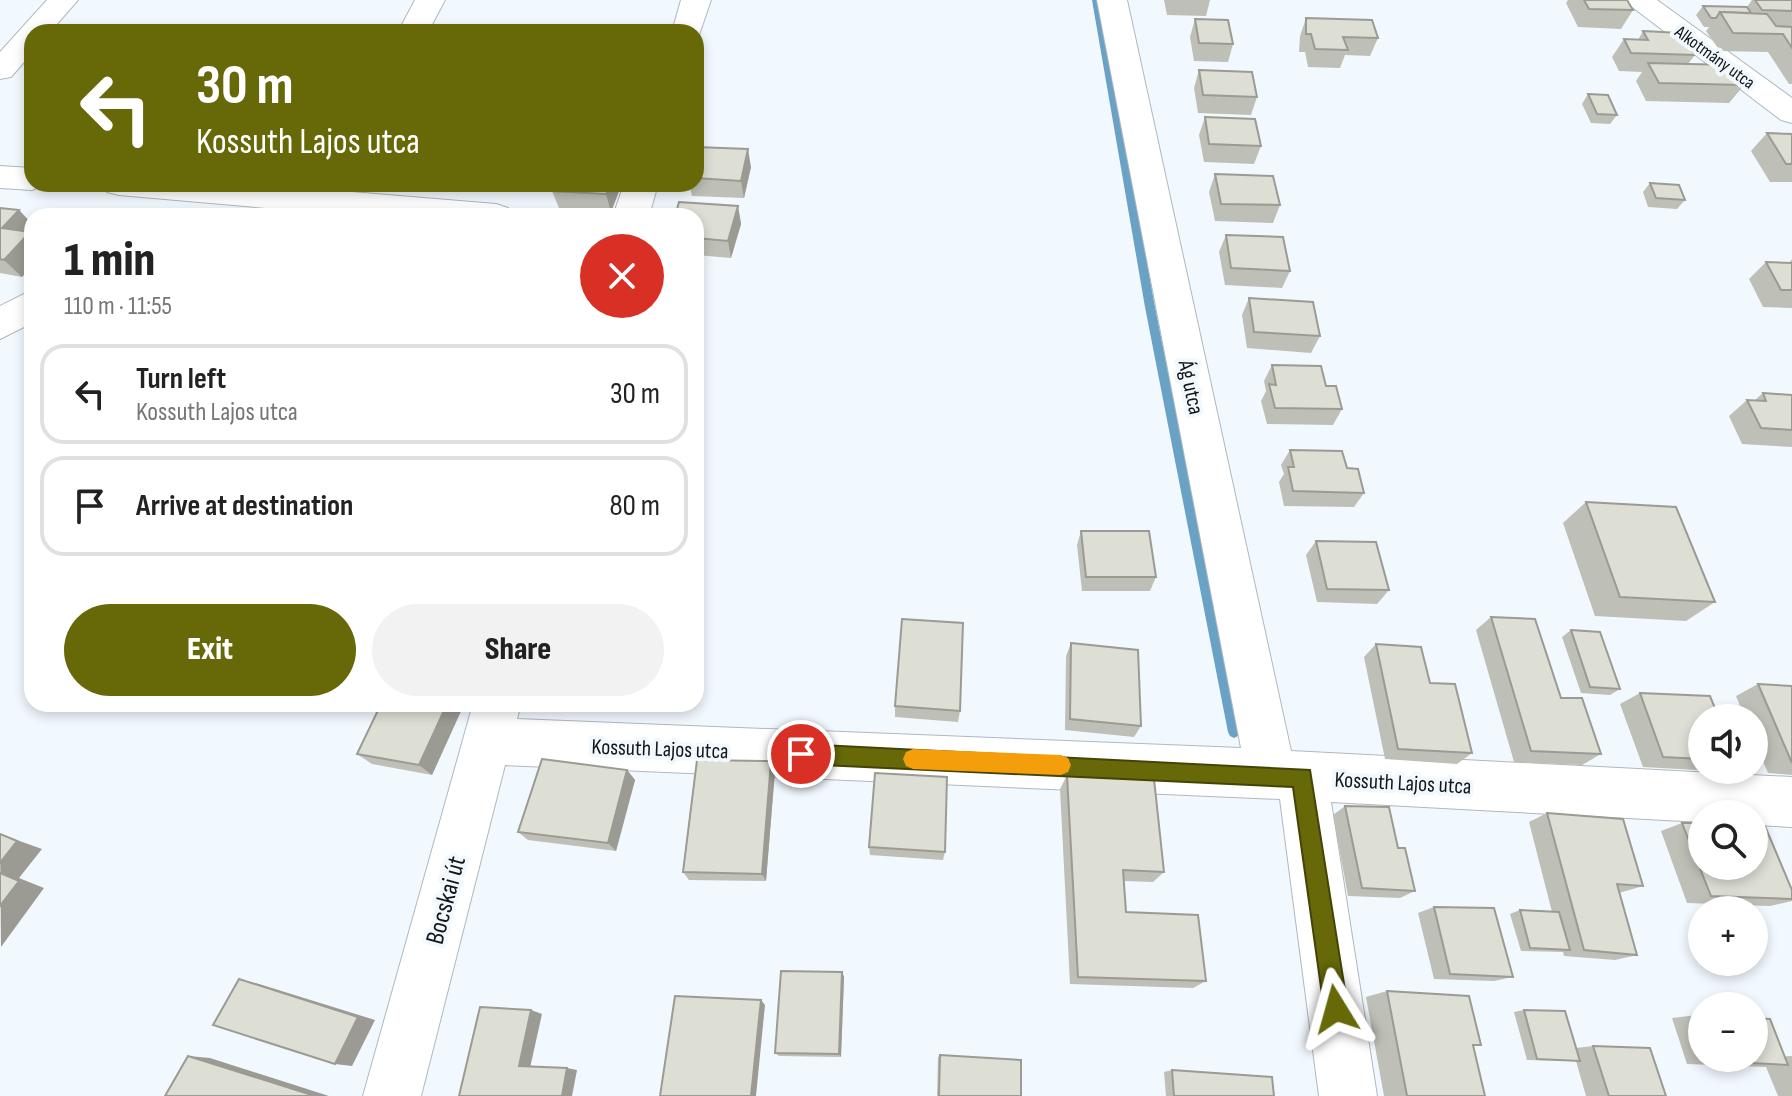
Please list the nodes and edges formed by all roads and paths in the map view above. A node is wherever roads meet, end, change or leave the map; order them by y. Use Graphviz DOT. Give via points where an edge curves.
graph roads {
  1 [pos="63,0"];
  2 [pos="430,0"];
  3 [pos="696,0"];
  4 [pos="1112,0"];
  5 [pos="1638,0"];
  6 [pos="41,24"];
  7 [pos="417,24"];
  8 [pos="689,24"];
  9 [pos="24,43"];
  10 [pos="0,70"];
  11 [pos="1792,113"];
  12 [pos="0,177"];
  13 [pos="24,178"];
  14 [pos="203,192"];
  15 [pos="329,192"];
  16 [pos="179,208"];
  17 [pos="440,208"];
  18 [pos="24,309"];
  19 [pos="0,325"];
  20 [pos="492,722"];
  21 [pos="1287,775"];
  22 [pos="1792,802"];
  23 [pos="392,1096"];
  24 [pos="1348,1096"];
  1 -- 6 [label="street"];
  2 -- 7 [label="street"];
  3 -- 8 [label="street"];
  4 -- 21 [label="street, Ág utca"];
  5 -- 11 [label="street, Alkotmány utca"];
  9 -- 10 [label="street"];
  12 -- 13 [label="street"];
  14 -- 16 [label="street"];
  15 -- 17 [label="street"];
  18 -- 19 [label="street"];
  20 -- 21 [label="street, Kossuth Lajos utca"];
  20 -- 23 [label="street, Bocskai út"];
  21 -- 22 [label="street, Kossuth Lajos utca"];
  21 -- 24 [label="street, Ág utca"];
}
